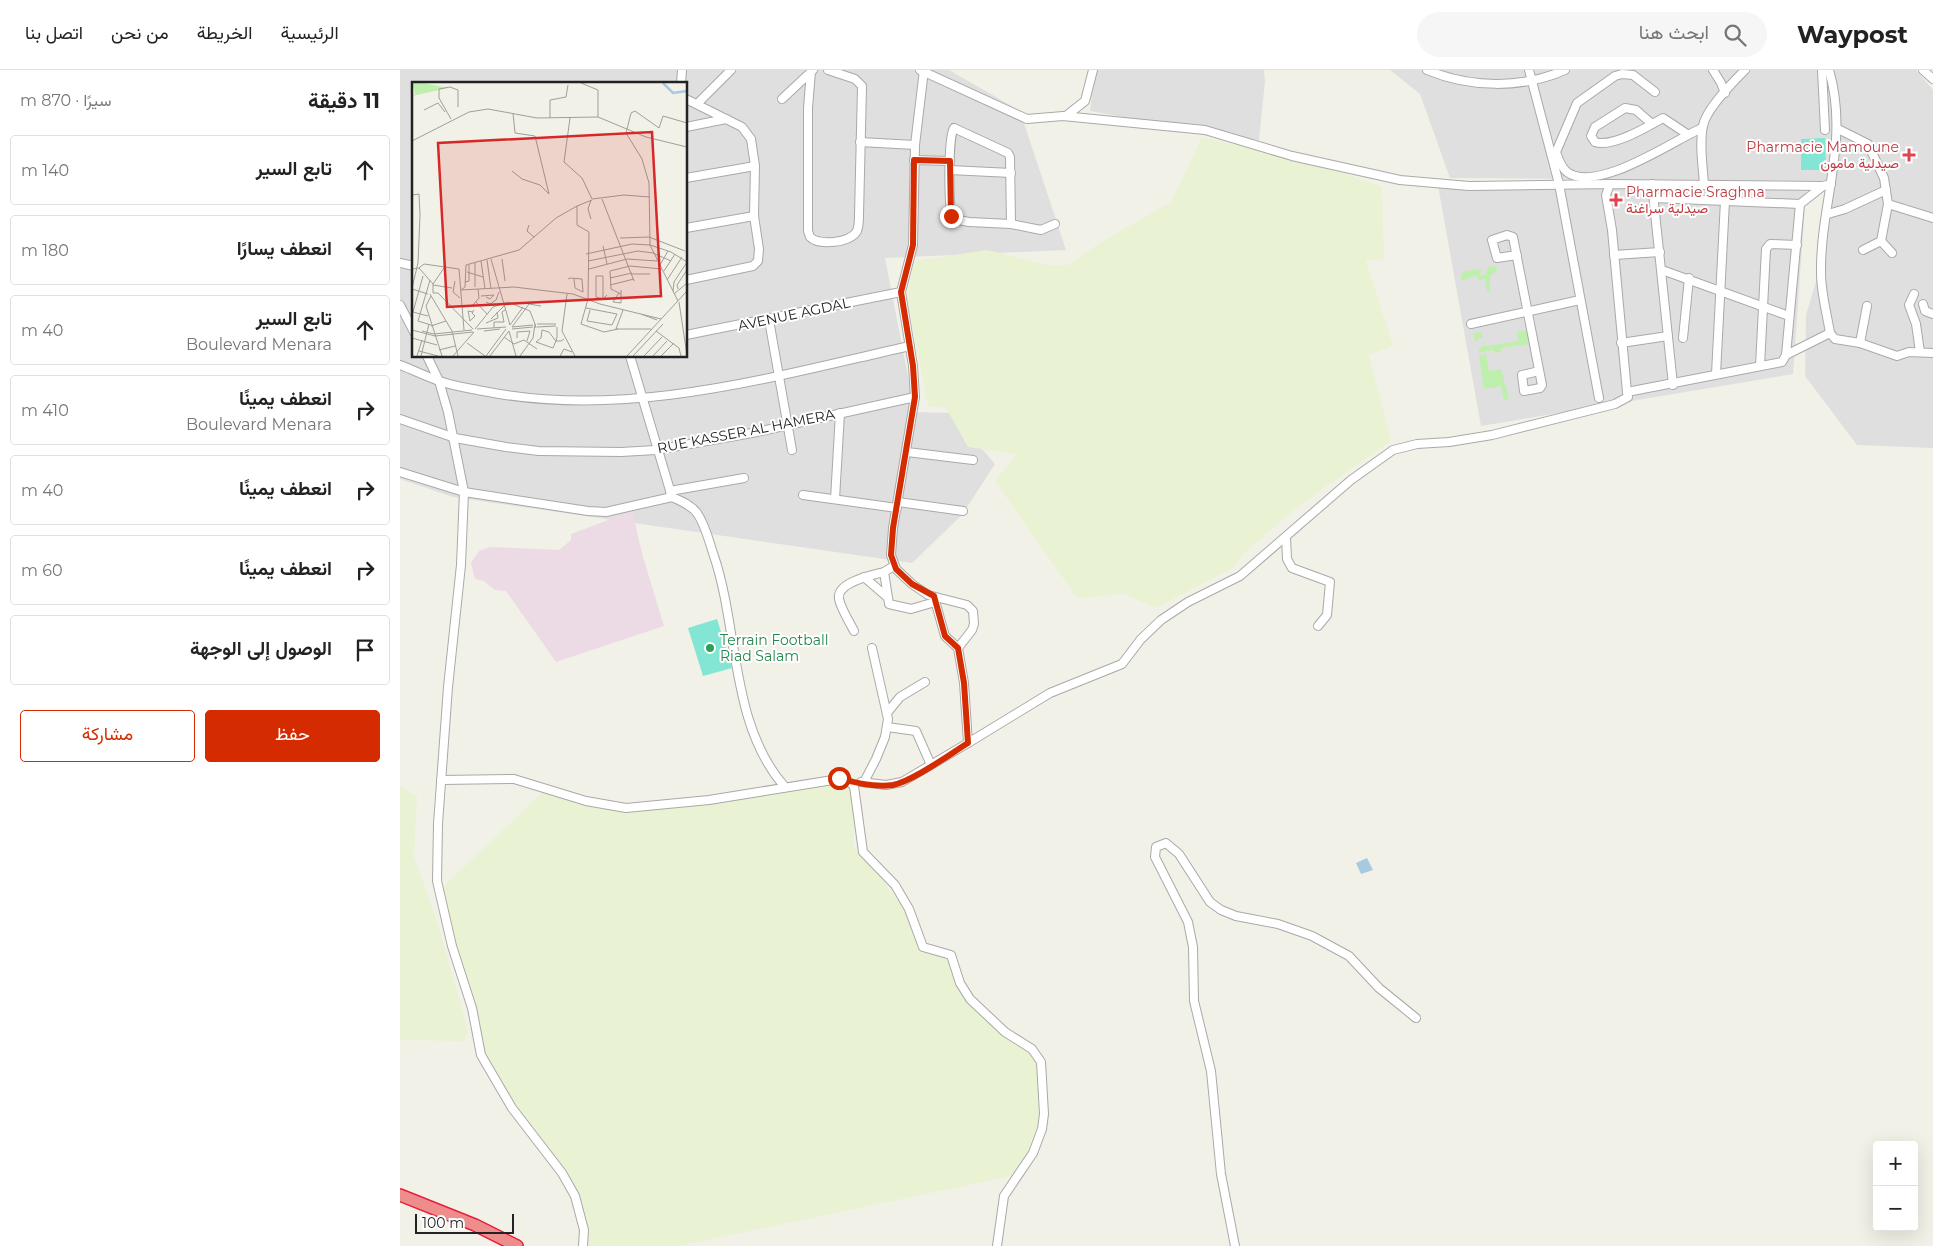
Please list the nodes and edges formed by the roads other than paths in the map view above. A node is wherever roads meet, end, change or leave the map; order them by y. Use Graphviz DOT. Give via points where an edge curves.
graph roads {
  1 [pos="731,70"];
  2 [pos="812,70"];
  3 [pos="828,70"];
  4 [pos="1092,70"];
  5 [pos="1427,70"];
  6 [pos="1529,70"];
  7 [pos="1565,70"];
  8 [pos="1713,70"];
  9 [pos="1746,70"];
  10 [pos="1822,70"];
  11 [pos="1829,70"];
  12 [pos="1923,70"];
  13 [pos="923,71"];
  14 [pos="1531,79"];
  15 [pos="1933,79"];
  16 [pos="1655,92"];
  17 [pos="1725,93"];
  18 [pos="782,98"];
  19 [pos="688,100"];
  20 [pos="697,104"];
  21 [pos="1066,116"];
  22 [pos="726,119"];
  23 [pos="1652,124"];
  24 [pos="688,127"];
  25 [pos="1702,128"];
  26 [pos="1838,129"];
  27 [pos="1825,130"];
  28 [pos="1687,134"];
  29 [pos="860,142"];
  30 [pos="915,145"];
  31 [pos="914,160"];
  32 [pos="950,165"];
  33 [pos="755,166"];
  34 [pos="1011,173"];
  35 [pos="688,178"];
  36 [pos="1559,184"];
  37 [pos="1610,184"];
  38 [pos="1652,184"];
  39 [pos="1704,184"];
  40 [pos="1827,185"];
  41 [pos="1886,190"];
  42 [pos="1654,198"];
  43 [pos="1725,201"];
  44 [pos="1800,204"];
  45 [pos="1888,204"];
  46 [pos="1828,214"];
  47 [pos="754,216"];
  48 [pos="1933,218"];
  49 [pos="1011,224"];
  50 [pos="1054,224"];
  51 [pos="688,228"];
  52 [pos="1881,241"];
  53 [pos="1796,245"];
  54 [pos="1863,250"];
  55 [pos="1660,252"];
  56 [pos="1892,253"];
  57 [pos="1516,255"];
  58 [pos="1614,255"];
  59 [pos="1662,270"];
  60 [pos="1689,278"];
  61 [pos="688,280"];
  62 [pos="1720,290"];
  63 [pos="901,292"];
  64 [pos="1914,294"];
  65 [pos="1580,300"];
  66 [pos="1923,304"];
  67 [pos="400,305"];
  68 [pos="1867,306"];
  69 [pos="1764,307"];
  70 [pos="1528,311"];
  71 [pos="1933,314"];
  72 [pos="1789,316"];
  73 [pos="769,320"];
  74 [pos="411,322"];
  75 [pos="1471,324"];
  76 [pos="1830,333"];
  77 [pos="688,335"];
  78 [pos="1668,336"];
  79 [pos="1683,338"];
  80 [pos="1621,343"];
  81 [pos="1860,343"];
  82 [pos="910,346"];
  83 [pos="1920,352"];
  84 [pos="1933,353"];
  85 [pos="1786,355"];
  86 [pos="428,358"];
  87 [pos="631,358"];
  88 [pos="400,364"];
  89 [pos="1760,366"];
  90 [pos="1539,371"];
  91 [pos="779,374"];
  92 [pos="1716,374"];
  93 [pos="439,381"];
  94 [pos="1673,384"];
  95 [pos="1627,392"];
  96 [pos="915,397"];
  97 [pos="1599,398"];
  98 [pos="642,400"];
  99 [pos="840,413"];
  100 [pos="400,419"];
  101 [pos="788,425"];
  102 [pos="455,438"];
  103 [pos="656,450"];
  104 [pos="792,450"];
  105 [pos="907,452"];
  106 [pos="973,460"];
  107 [pos="400,472"];
  108 [pos="744,478"];
  109 [pos="464,492"];
  110 [pos="671,494"];
  111 [pos="802,494"];
  112 [pos="835,498"];
  113 [pos="897,505"];
  114 [pos="963,511"];
  115 [pos="1286,536"];
  116 [pos="894,566"];
  117 [pos="884,572"];
  118 [pos="864,577"];
  119 [pos="886,596"];
  120 [pos="934,599"];
  121 [pos="1318,626"];
  122 [pos="854,631"];
  123 [pos="872,648"];
  124 [pos="958,648"];
  125 [pos="925,682"];
  126 [pos="888,713"];
  127 [pos="886,727"];
  128 [pos="968,743"];
  129 [pos="931,765"];
  130 [pos="441,780"];
  131 [pos="848,781"];
  132 [pos="864,782"];
  133 [pos="785,787"];
  134 [pos="1416,1018"];
  135 [pos="400,1195"];
  136 [pos="517,1246"];
  137 [pos="583,1246"];
  138 [pos="997,1246"];
  139 [pos="1235,1246"];
  1 -- 20 [label="street"];
  2 -- 18 [label="street"];
  2 -- 29 [label="street" via="808,108 808,230 816,242 851,237 858,229"];
  3 -- 29 [label="street" via="855,79 862,86"];
  4 -- 21 [label="street" via="1087,96"];
  5 -- 14 [label="street" via="1475,83"];
  6 -- 14 [label="street"];
  7 -- 14 [label="street"];
  8 -- 17 [label="street"];
  9 -- 17 [label="street"];
  10 -- 27 [label="street"];
  11 -- 26 [label="street" via="1837,104"];
  12 -- 15 [label="street"];
  13 -- 21 [label="street" via="1018,116 1034,119"];
  13 -- 30 [label="street"];
  14 -- 36 [label="street"];
  16 -- 28 [label="street" via="1633,75 1622,74 1580,99 1556,152 1564,170 1575,176 1610,174"];
  17 -- 25 [label="street" via="1706,116"];
  19 -- 20 [label="street"];
  20 -- 22 [label="street"];
  21 -- 36 [label="street" via="1206,130 1292,156 1400,180 1469,186"];
  22 -- 24 [label="street"];
  22 -- 33 [label="street" via="748,132 754,147"];
  23 -- 23 [label="street" via="1606,144 1595,142 1591,136 1595,127 1625,108 1636,110"];
  23 -- 28 [label="street" via="1663,118"];
  25 -- 28 [label="street"];
  25 -- 39 [label="street"];
  26 -- 40 [label="street"];
  26 -- 41 [label="street" via="1868,144 1884,178"];
  29 -- 30 [label="street"];
  30 -- 31 [label="street"];
  31 -- 32 [label="street"];
  31 -- 63 [label="street" via="914,239"];
  32 -- 34 [label="street"];
  32 -- 34 [label="street" via="951,133 956,128 1008,153"];
  32 -- 49 [label="street" via="953,219"];
  33 -- 35 [label="street"];
  33 -- 47 [label="street"];
  34 -- 49 [label="street"];
  36 -- 37 [label="street"];
  36 -- 65 [label="street"];
  37 -- 38 [label="street"];
  37 -- 58 [label="street" via="1606,195"];
  38 -- 39 [label="street"];
  38 -- 42 [label="street"];
  39 -- 40 [label="street"];
  40 -- 44 [label="street"];
  40 -- 46 [label="street"];
  41 -- 45 [label="street"];
  41 -- 46 [label="street"];
  42 -- 43 [label="street"];
  42 -- 55 [label="street"];
  43 -- 44 [label="street"];
  43 -- 62 [label="street"];
  44 -- 53 [label="street"];
  45 -- 48 [label="street"];
  45 -- 52 [label="street"];
  46 -- 76 [label="street" via="1820,275"];
  47 -- 51 [label="street"];
  47 -- 61 [label="street" via="759,249 756,264"];
  49 -- 50 [label="street" via="1041,230"];
  52 -- 54 [label="street"];
  52 -- 56 [label="street"];
  53 -- 69 [label="street" via="1768,246"];
  53 -- 72 [label="street"];
  55 -- 58 [label="street"];
  55 -- 59 [label="street"];
  57 -- 70 [label="street"];
  58 -- 80 [label="street"];
  59 -- 60 [label="street"];
  59 -- 78 [label="street"];
  60 -- 62 [label="street"];
  60 -- 79 [label="street"];
  62 -- 69 [label="street"];
  62 -- 92 [label="street"];
  63 -- 73 [label="street, AVENUE AGDAL"];
  63 -- 82 [label="street"];
  64 -- 83 [label="street" via="1909,305"];
  65 -- 70 [label="street"];
  65 -- 97 [label="street"];
  66 -- 71 [label="street" via="1925,311"];
  67 -- 74 [label="street"];
  68 -- 81 [label="street"];
  69 -- 72 [label="street"];
  69 -- 89 [label="street"];
  70 -- 75 [label="street"];
  70 -- 90 [label="street"];
  72 -- 85 [label="street"];
  73 -- 77 [label="street, AVENUE AGDAL"];
  73 -- 91 [label="street"];
  76 -- 81 [label="street" via="1835,339"];
  76 -- 85 [label="street"];
  78 -- 80 [label="street"];
  78 -- 94 [label="street"];
  80 -- 95 [label="street"];
  81 -- 83 [label="street" via="1897,356"];
  82 -- 91 [label="street"];
  82 -- 96 [label="street"];
  83 -- 84 [label="street"];
  85 -- 89 [label="street" via="1782,362"];
  86 -- 93 [label="street"];
  87 -- 98 [label="street"];
  88 -- 93 [label="street"];
  89 -- 92 [label="street"];
  91 -- 98 [label="street"];
  91 -- 101 [label="street"];
  92 -- 94 [label="street"];
  93 -- 98 [label="street" via="524,398"];
  93 -- 102 [label="street"];
  94 -- 95 [label="street"];
  95 -- 115 [label="street" via="1628,397 1623,401 1576,415 1492,435 1393,450 1351,480"];
  96 -- 99 [label="street, RUE KASSER AL HAMERA"];
  96 -- 105 [label="street"];
  98 -- 103 [label="street"];
  99 -- 101 [label="street, RUE KASSER AL HAMERA"];
  99 -- 112 [label="street"];
  100 -- 102 [label="street, RUE KASSER AL HAMERA"];
  101 -- 103 [label="street, RUE KASSER AL HAMERA"];
  101 -- 104 [label="street"];
  102 -- 103 [label="street, RUE KASSER AL HAMERA" via="539,451"];
  102 -- 109 [label="street"];
  103 -- 110 [label="street"];
  105 -- 106 [label="street"];
  105 -- 113 [label="street"];
  107 -- 109 [label="street"];
  108 -- 110 [label="street"];
  109 -- 110 [label="street" via="600,513"];
  109 -- 130 [label="street" via="463,540"];
  110 -- 133 [label="street" via="692,508 702,521 723,584 749,718 768,766"];
  111 -- 112 [label="street"];
  112 -- 113 [label="street"];
  113 -- 114 [label="street"];
  113 -- 116 [label="street" via="892,546"];
  115 -- 121 [label="street" via="1287,559 1292,568 1330,582 1327,615"];
  115 -- 128 [label="street" via="1240,576 1188,602 1161,620 1122,664 1050,693"];
  116 -- 117 [label="street"];
  116 -- 120 [label="street"];
  117 -- 118 [label="street"];
  117 -- 119 [label="street"];
  118 -- 119 [label="street"];
  118 -- 122 [label="street" via="846,586 839,594"];
  119 -- 120 [label="street" via="889,604 902,609 915,609"];
  120 -- 124 [label="street" via="945,636"];
  120 -- 124 [label="street" via="959,602 973,611 972,630"];
  123 -- 126 [label="street"];
  124 -- 128 [label="street"];
  125 -- 126 [label="street" via="900,697"];
  126 -- 127 [label="street"];
  127 -- 129 [label="street" via="916,731"];
  127 -- 132 [label="street" via="876,759"];
  128 -- 129 [label="street"];
  129 -- 132 [label="street" via="894,785"];
  130 -- 133 [label="street" via="514,779 586,801 626,808 709,800"];
  130 -- 137 [label="street" via="436,849 438,881 480,1050 512,1108 562,1173 575,1196 584,1230"];
  131 -- 132 [label="street"];
  131 -- 133 [label="street" via="839,778"];
  131 -- 138 [label="street" via="854,786 863,852 895,885 909,909 922,946 951,955 960,983 970,999 1005,1032 1032,1049 1040,1062 1042,1129 1033,1154 1004,1196"];
  134 -- 139 [label="street" via="1379,988 1349,956 1312,936 1221,910 1210,902 1179,854 1166,843 1156,847 1155,858 1191,933 1194,1001 1211,1071 1221,1174"];
  135 -- 136 [label="highway"];
}
